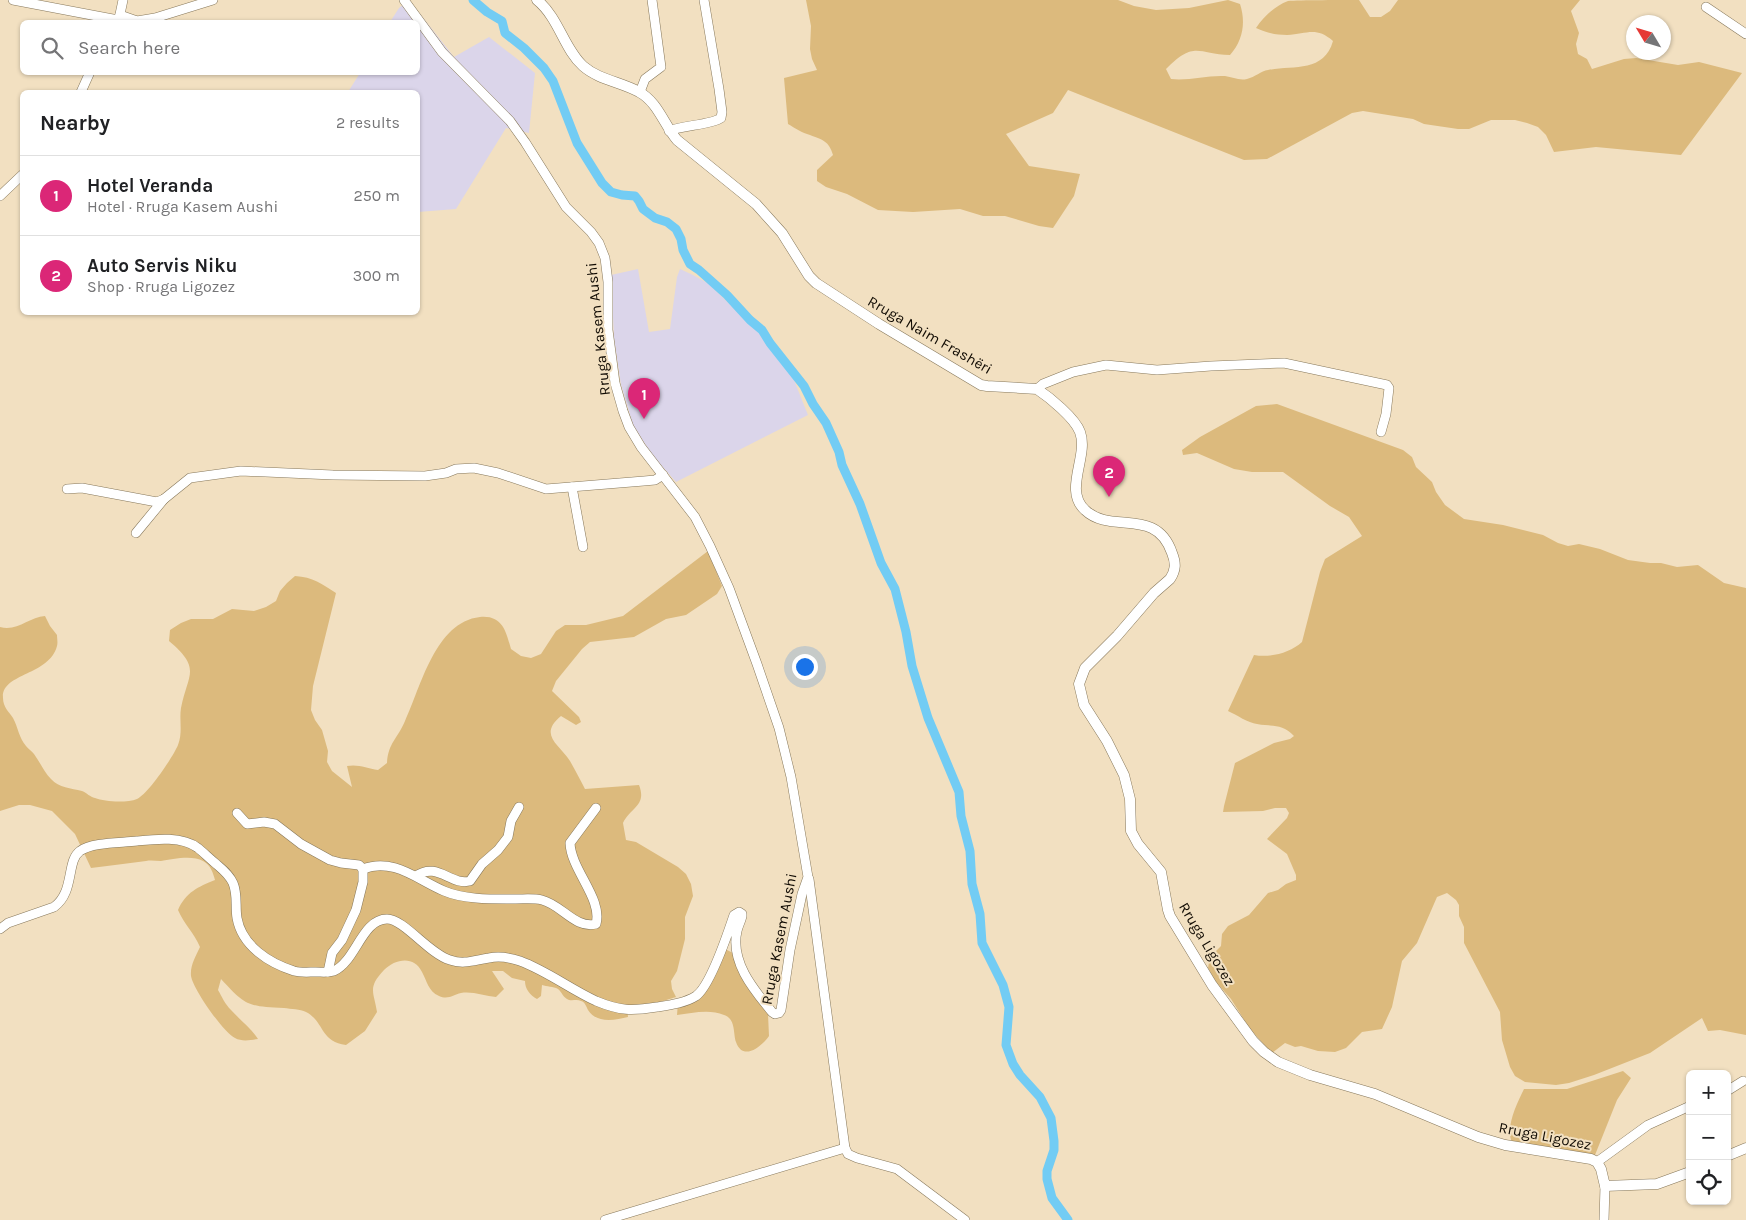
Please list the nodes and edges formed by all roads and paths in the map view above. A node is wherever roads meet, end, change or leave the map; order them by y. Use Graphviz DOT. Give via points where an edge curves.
graph roads {
  1 [pos="12,0"];
  2 [pos="124,0"];
  3 [pos="213,0"];
  4 [pos="404,0"];
  5 [pos="537,0"];
  6 [pos="652,0"];
  7 [pos="704,0"];
  8 [pos="1706,7"];
  9 [pos="119,19"];
  10 [pos="143,20"];
  11 [pos="419,20"];
  12 [pos="420,22"];
  13 [pos="1746,34"];
  14 [pos="88,75"];
  15 [pos="81,90"];
  16 [pos="640,92"];
  17 [pos="669,131"];
  18 [pos="20,177"];
  19 [pos="0,196"];
  20 [pos="1037,389"];
  21 [pos="1381,432"];
  22 [pos="663,475"];
  23 [pos="572,487"];
  24 [pos="67,489"];
  25 [pos="164,499"];
  26 [pos="136,533"];
  27 [pos="583,547"];
  28 [pos="519,807"];
  29 [pos="596,808"];
  30 [pos="237,813"];
  31 [pos="363,869"];
  32 [pos="416,876"];
  33 [pos="808,877"];
  34 [pos="0,930"];
  35 [pos="328,972"];
  36 [pos="1743,1080"];
  37 [pos="1731,1088"];
  38 [pos="1686,1108"];
  39 [pos="845,1148"];
  40 [pos="1746,1148"];
  41 [pos="1731,1154"];
  42 [pos="1597,1162"];
  43 [pos="1686,1173"];
  44 [pos="1605,1186"];
  45 [pos="604,1220"];
  46 [pos="966,1220"];
  47 [pos="1604,1220"];
  1 -- 9 [label="street"];
  2 -- 9 [label="street"];
  3 -- 10 [label="street"];
  4 -- 11 [label="street, Rruga Kasem Aushi"];
  5 -- 16 [label="street, Rruga Naim Frashëri" via="552,16 584,67 593,74"];
  6 -- 16 [label="street" via="662,66 645,79"];
  7 -- 17 [label="street" via="721,118"];
  8 -- 13 [label="street"];
  12 -- 22 [label="street, Rruga Kasem Aushi" via="442,52 510,122 566,207 599,243 605,258 608,330 620,404 641,447"];
  14 -- 15 [label="street"];
  16 -- 17 [label="street, Rruga Naim Frashëri" via="656,106"];
  17 -- 20 [label="street, Rruga Naim Frashëri" via="690,153 756,204 782,232 816,283 980,385"];
  18 -- 19 [label="street"];
  20 -- 21 [label="street" via="1073,372 1106,365 1157,370 1284,363 1387,385 1386,414"];
  20 -- 42 [label="street, Rruga Ligozez" via="1077,426 1081,434 1076,489 1084,510 1104,519 1155,529 1166,540 1172,554 1175,568 1170,579 1085,668 1079,684 1084,705 1124,775 1130,799 1131,831 1160,872 1168,910 1212,985 1260,1048 1288,1067 1375,1094 1478,1137 1525,1149 1582,1156"];
  22 -- 23 [label="street" via="644,482"];
  22 -- 33 [label="street, Rruga Kasem Aushi" via="695,517 710,546 757,664 779,728 791,777"];
  23 -- 25 [label="street" via="546,489 474,468 425,476 241,471 190,478"];
  23 -- 27 [label="street"];
  24 -- 25 [label="street" via="82,488 150,502"];
  25 -- 26 [label="street"];
  28 -- 32 [label="street" via="511,821 508,837 470,881 460,882 445,874 429,871"];
  29 -- 32 [label="street" via="570,843 575,864 598,913 596,924 580,923 542,900 471,897 444,891"];
  30 -- 31 [label="street" via="247,824 274,824 310,850 335,862 359,864"];
  31 -- 32 [label="street" via="375,866 398,868"];
  31 -- 35 [label="street" via="356,910 332,953"];
  33 -- 35 [label="street, Rruga Kasem Aushi" via="789,959 784,1003 779,1014 772,1012 748,982 736,950 742,916 739,912 734,915 715,967 697,995 682,1002 633,1011 594,1000 520,961 503,957 463,963 449,960 432,951 396,921 388,919 379,920 369,928 345,964"];
  33 -- 39 [label="street"];
  34 -- 35 [label="street" via="8,923 60,903 67,892 77,854 84,849 150,840 182,841 196,847 233,882 237,919 253,948 268,960 289,969"];
  36 -- 37 [label="street"];
  38 -- 42 [label="street" via="1648,1125"];
  39 -- 45 [label="street"];
  39 -- 46 [label="street" via="848,1154 857,1158 897,1169"];
  40 -- 41 [label="street"];
  42 -- 44 [label="street, Rruga Ligozez"];
  43 -- 44 [label="street" via="1657,1184"];
  44 -- 47 [label="street"];
}
